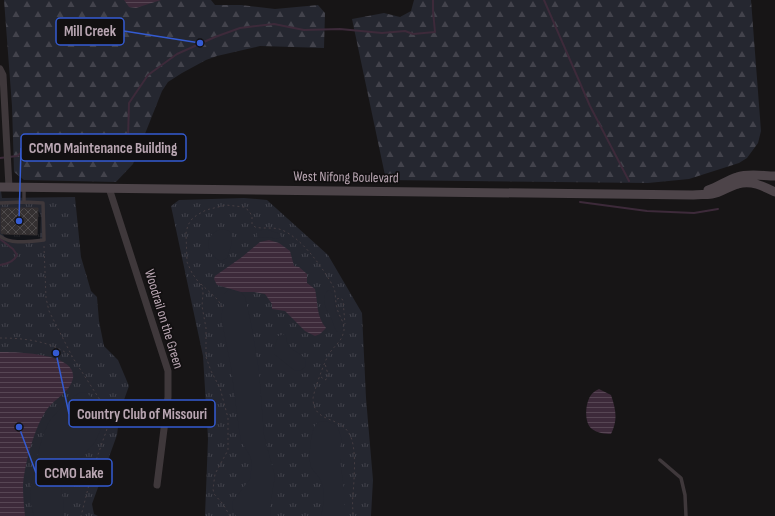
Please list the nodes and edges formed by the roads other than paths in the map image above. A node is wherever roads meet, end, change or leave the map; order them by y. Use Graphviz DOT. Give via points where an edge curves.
graph roads {
  1 [pos="0,69"];
  2 [pos="775,177"];
  3 [pos="4,187"];
  4 [pos="24,187"];
  5 [pos="109,188"];
  6 [pos="775,192"];
  7 [pos="693,195"];
  8 [pos="24,202"];
  9 [pos="0,203"];
  10 [pos="0,236"];
  11 [pos="660,460"];
  12 [pos="157,485"];
  13 [pos="686,516"];
  1 -- 3 [label="street" via="8,170"];
  2 -- 6 [label="main road"];
  2 -- 7 [label="main road, West Nifong Boulevard" via="737,177 713,189"];
  3 -- 4 [label="main road, West Nifong Boulevard"];
  4 -- 5 [label="main road, West Nifong Boulevard"];
  4 -- 8 [label="lane"];
  5 -- 7 [label="main road, West Nifong Boulevard"];
  5 -- 12 [label="street, Woodrail on the Green" via="168,371 168,397"];
  6 -- 7 [label="main road, West Nifong Boulevard" via="750,183 739,184 712,194"];
  8 -- 9 [label="lane"];
  8 -- 10 [label="lane" via="43,203 44,240 14,241"];
  11 -- 13 [label="lane" via="680,478 685,495"];
}
